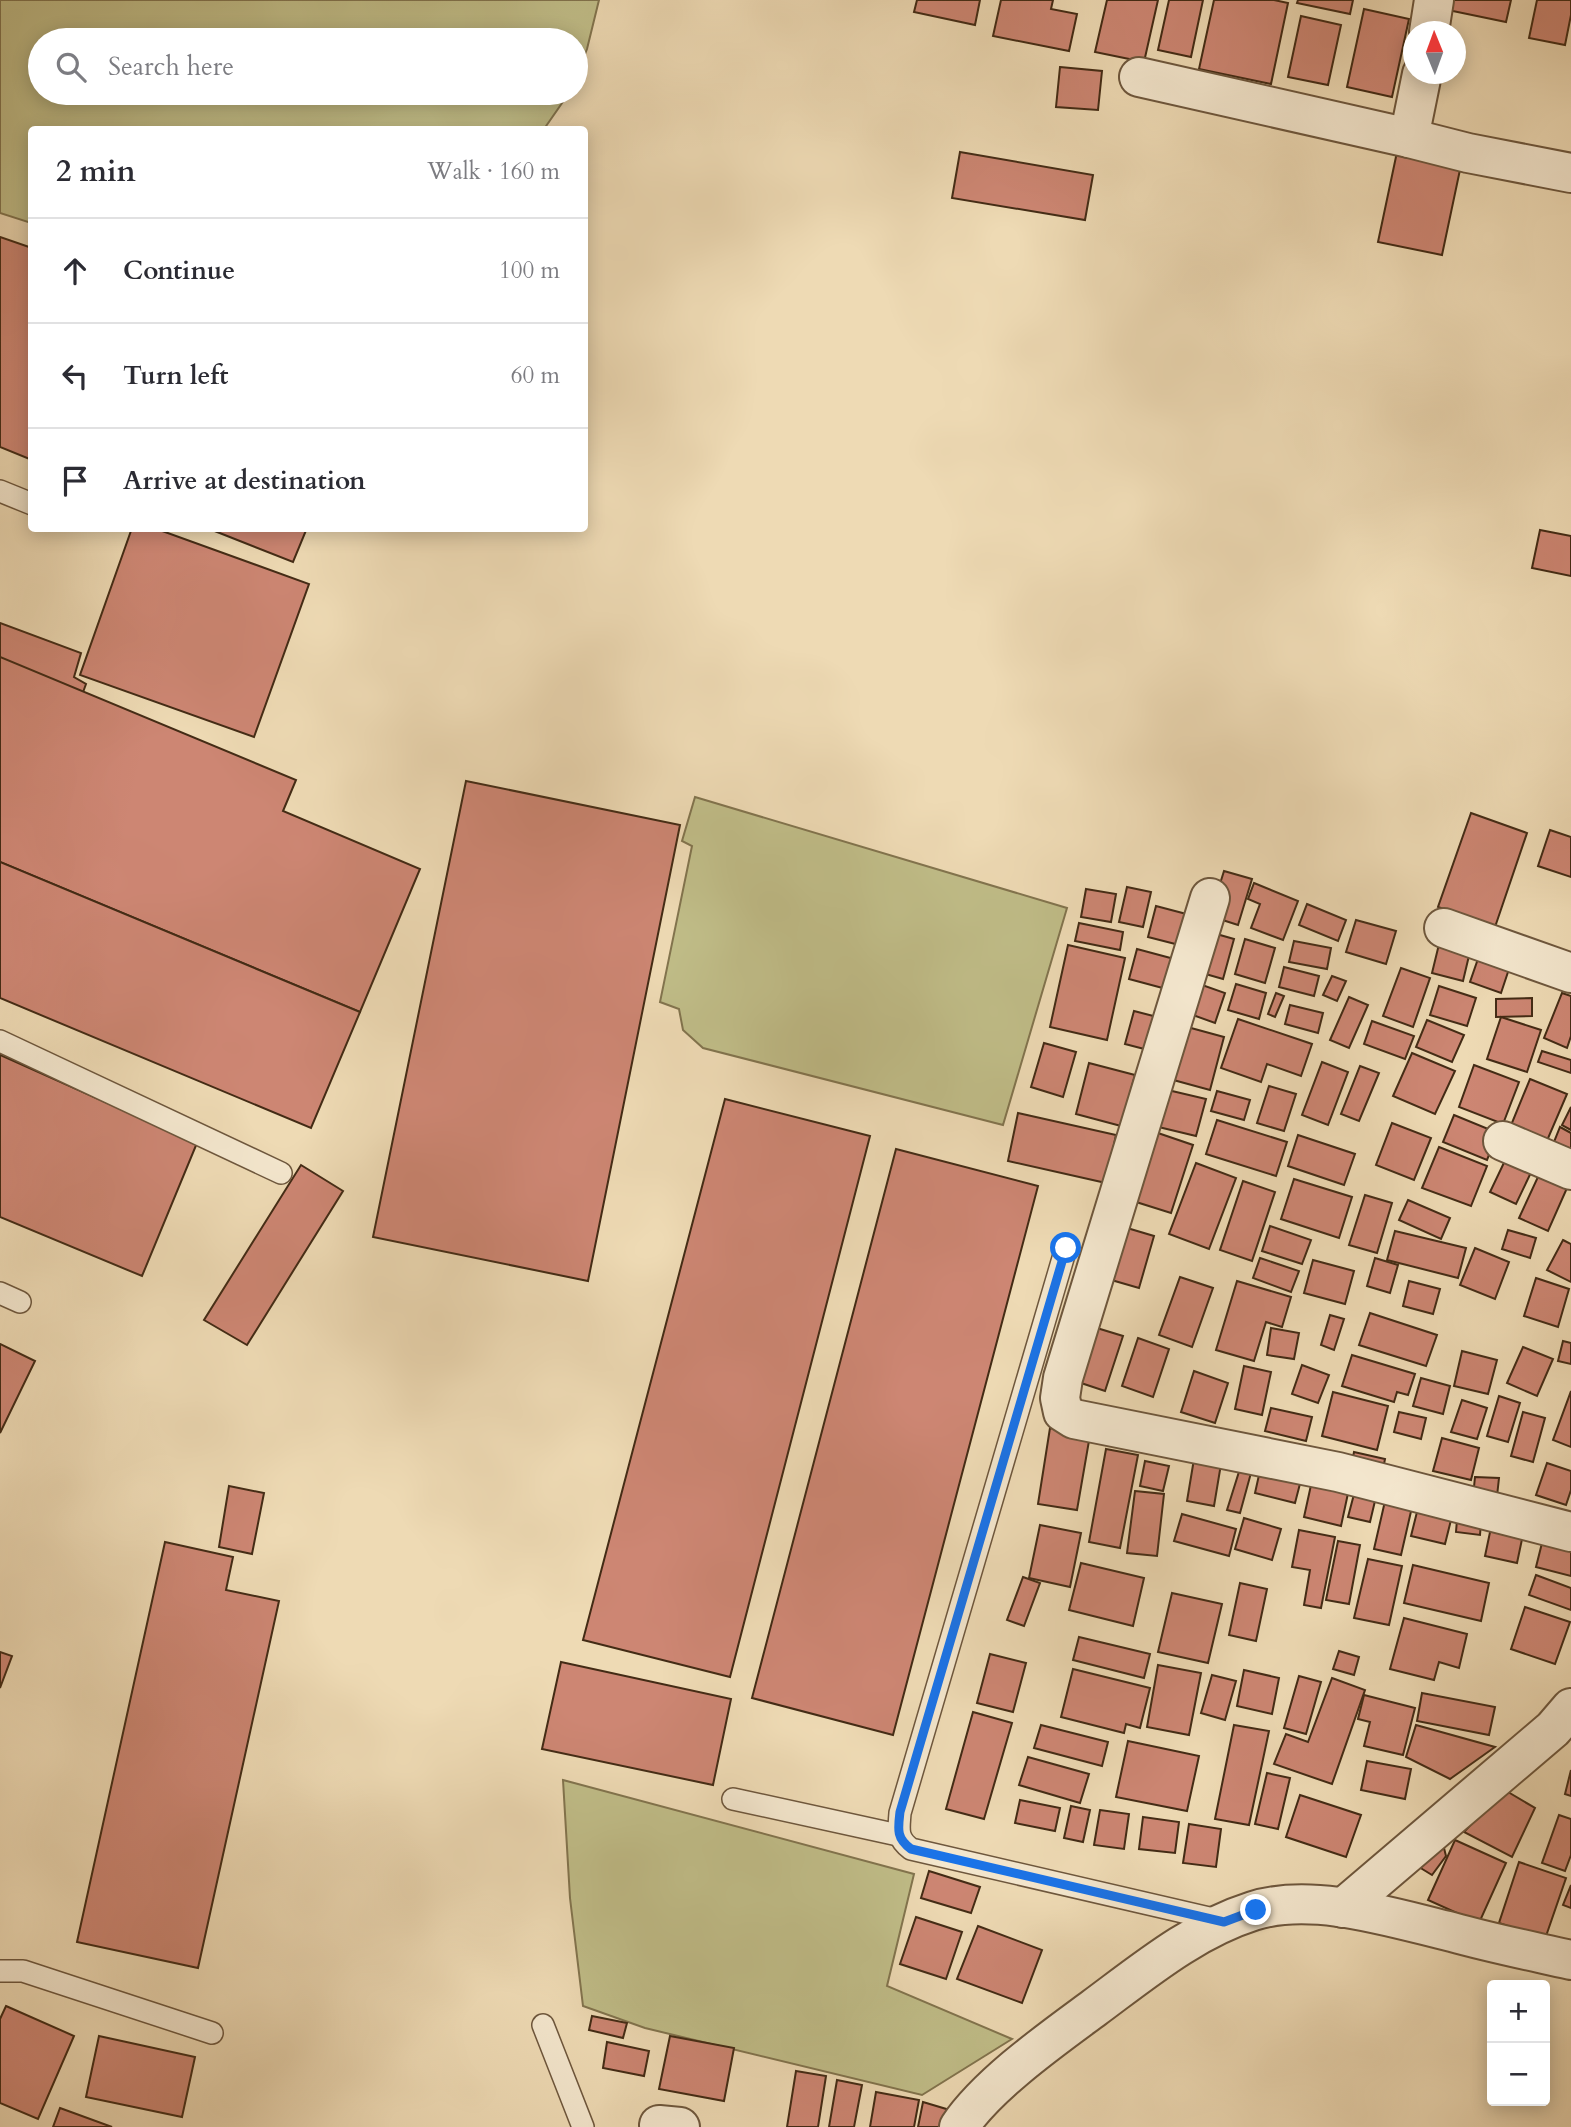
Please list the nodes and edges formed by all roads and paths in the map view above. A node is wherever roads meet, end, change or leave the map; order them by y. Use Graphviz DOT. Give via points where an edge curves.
graph roads {
  1 [pos="1434,0"];
  2 [pos="1431,21"];
  3 [pos="1139,77"];
  4 [pos="1420,84"];
  5 [pos="1409,138"];
  6 [pos="1571,173"];
  7 [pos="0,491"];
  8 [pos="28,502"];
  9 [pos="1210,898"];
  10 [pos="1444,928"];
  11 [pos="1571,972"];
  12 [pos="0,1041"];
  13 [pos="1503,1141"];
  14 [pos="1571,1170"];
  15 [pos="281,1173"];
  16 [pos="1066,1248"];
  17 [pos="0,1293"];
  18 [pos="20,1302"];
  19 [pos="1571,1532"];
  20 [pos="1571,1708"];
  21 [pos="733,1799"];
  22 [pos="898,1835"];
  23 [pos="1343,1908"];
  24 [pos="1224,1922"];
  25 [pos="1571,1961"];
  26 [pos="0,1970"];
  27 [pos="543,2025"];
  28 [pos="212,2033"];
  29 [pos="583,2127"];
  30 [pos="959,2127"];
  1 -- 2 [label="street"];
  3 -- 5 [label="street"];
  4 -- 5 [label="street"];
  5 -- 6 [label="street"];
  7 -- 8 [label="lane"];
  9 -- 19 [label="street" via="1063,1378 1063,1412 1074,1419 1338,1472"];
  10 -- 11 [label="street"];
  12 -- 15 [label="lane"];
  13 -- 14 [label="street"];
  16 -- 22 [label="lane" via="900,1812"];
  17 -- 18 [label="lane"];
  20 -- 23 [label="street" via="1553,1730"];
  21 -- 22 [label="lane"];
  22 -- 24 [label="lane" via="911,1849"];
  23 -- 24 [label="street" via="1300,1905 1256,1910"];
  23 -- 25 [label="street"];
  24 -- 30 [label="street" via="1164,1957 1075,2022 978,2102"];
  26 -- 28 [label="lane" via="23,1971"];
  27 -- 29 [label="lane"];
}
